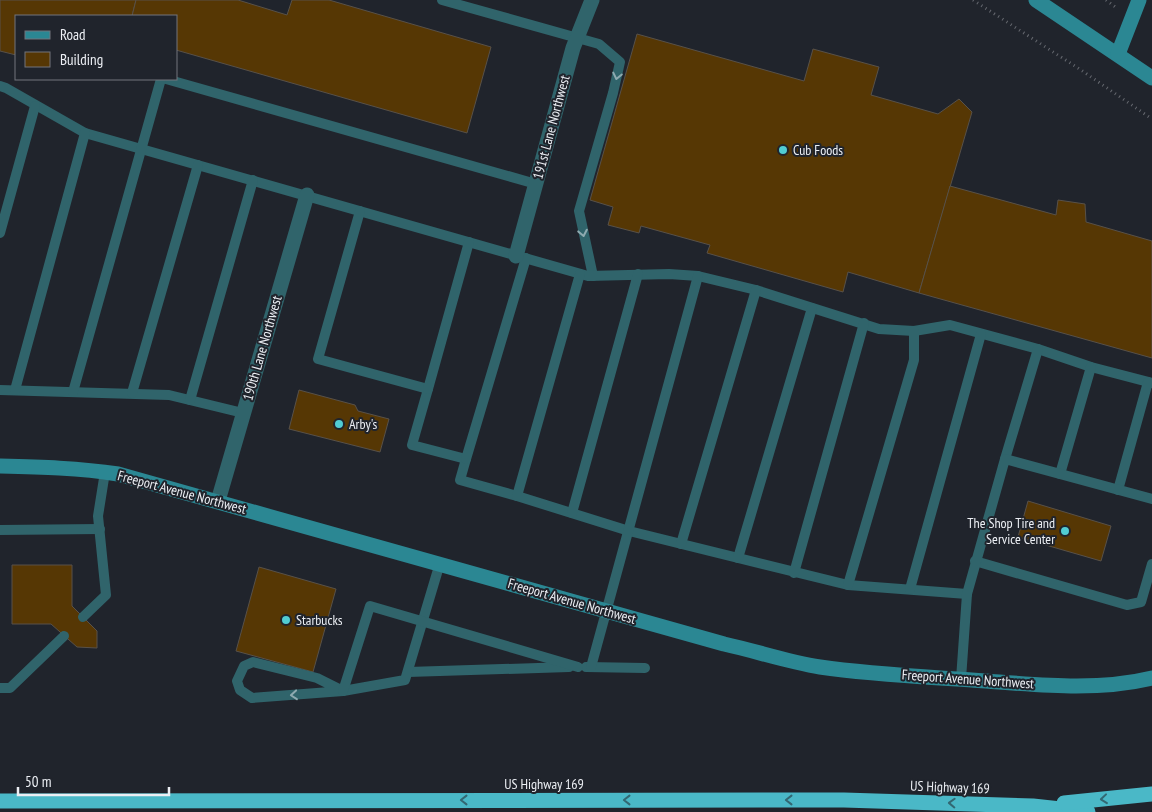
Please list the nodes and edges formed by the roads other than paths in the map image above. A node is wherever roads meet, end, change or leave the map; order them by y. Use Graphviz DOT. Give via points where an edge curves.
graph roads {
  1 [pos="442,0"];
  2 [pos="592,0"];
  3 [pos="1036,0"];
  4 [pos="1139,0"];
  5 [pos="577,37"];
  6 [pos="1118,54"];
  7 [pos="1152,78"];
  8 [pos="161,80"];
  9 [pos="170,80"];
  10 [pos="0,86"];
  11 [pos="36,106"];
  12 [pos="85,133"];
  13 [pos="141,149"];
  14 [pos="198,165"];
  15 [pos="253,180"];
  16 [pos="536,184"];
  17 [pos="307,195"];
  18 [pos="360,210"];
  19 [pos="0,233"];
  20 [pos="469,242"];
  21 [pos="521,257"];
  22 [pos="580,274"];
  23 [pos="638,274"];
  24 [pos="593,276"];
  25 [pos="698,276"];
  26 [pos="756,290"];
  27 [pos="812,308"];
  28 [pos="864,324"];
  29 [pos="914,331"];
  30 [pos="981,334"];
  31 [pos="1038,349"];
  32 [pos="1091,367"];
  33 [pos="1150,382"];
  34 [pos="428,389"];
  35 [pos="0,390"];
  36 [pos="15,390"];
  37 [pos="73,392"];
  38 [pos="132,394"];
  39 [pos="190,400"];
  40 [pos="243,413"];
  41 [pos="466,459"];
  42 [pos="1005,459"];
  43 [pos="0,466"];
  44 [pos="105,472"];
  45 [pos="1060,474"];
  46 [pos="1118,490"];
  47 [pos="517,496"];
  48 [pos="1152,499"];
  49 [pos="218,502"];
  50 [pos="572,513"];
  51 [pos="100,529"];
  52 [pos="0,530"];
  53 [pos="629,531"];
  54 [pos="681,544"];
  55 [pos="738,558"];
  56 [pos="976,561"];
  57 [pos="440,563"];
  58 [pos="1152,564"];
  59 [pos="794,572"];
  60 [pos="848,585"];
  61 [pos="910,589"];
  62 [pos="967,594"];
  63 [pos="607,610"];
  64 [pos="83,617"];
  65 [pos="423,620"];
  66 [pos="64,636"];
  67 [pos="578,667"];
  68 [pos="591,667"];
  69 [pos="645,668"];
  70 [pos="408,672"];
  71 [pos="1152,678"];
  72 [pos="961,679"];
  73 [pos="0,688"];
  74 [pos="343,691"];
  75 [pos="1152,794"];
  76 [pos="0,802"];
  77 [pos="1033,806"];
  78 [pos="1088,812"];
  1 -- 5 [label="lane"];
  2 -- 5 [label="street, 191st Lane Northwest"];
  3 -- 6 [label="street"];
  4 -- 6 [label="street"];
  5 -- 16 [label="street, 191st Lane Northwest"];
  5 -- 24 [label="lane, one-way" via="599,44 620,62 579,211"];
  6 -- 7 [label="street"];
  8 -- 13 [label="lane"];
  9 -- 16 [label="lane"];
  10 -- 11 [label="lane"];
  11 -- 12 [label="lane"];
  11 -- 19 [label="lane"];
  12 -- 13 [label="lane"];
  12 -- 36 [label="lane"];
  13 -- 14 [label="lane"];
  13 -- 37 [label="lane"];
  14 -- 15 [label="lane"];
  14 -- 38 [label="lane"];
  15 -- 17 [label="lane"];
  15 -- 39 [label="lane"];
  16 -- 21 [label="street, 191st Lane Northwest"];
  17 -- 18 [label="lane"];
  17 -- 40 [label="street, 190th Lane Northwest"];
  18 -- 20 [label="lane"];
  18 -- 34 [label="lane" via="318,359"];
  20 -- 21 [label="lane"];
  20 -- 34 [label="lane"];
  21 -- 22 [label="lane"];
  21 -- 41 [label="lane"];
  22 -- 24 [label="lane"];
  22 -- 47 [label="lane"];
  23 -- 24 [label="lane"];
  23 -- 25 [label="lane"];
  23 -- 50 [label="lane"];
  25 -- 26 [label="lane"];
  25 -- 53 [label="lane"];
  26 -- 27 [label="lane"];
  26 -- 54 [label="lane"];
  27 -- 28 [label="lane"];
  27 -- 55 [label="lane"];
  28 -- 29 [label="lane" via="879,329"];
  28 -- 59 [label="lane"];
  29 -- 30 [label="lane" via="950,325"];
  29 -- 60 [label="lane" via="914,360"];
  30 -- 31 [label="lane"];
  30 -- 61 [label="lane"];
  31 -- 32 [label="lane"];
  31 -- 42 [label="lane"];
  32 -- 33 [label="lane"];
  32 -- 45 [label="lane"];
  33 -- 46 [label="lane"];
  34 -- 41 [label="lane" via="412,445"];
  35 -- 36 [label="lane"];
  36 -- 37 [label="lane"];
  37 -- 38 [label="lane"];
  38 -- 39 [label="lane" via="169,395"];
  39 -- 40 [label="lane"];
  40 -- 49 [label="street, 190th Lane Northwest"];
  41 -- 47 [label="lane" via="460,480"];
  42 -- 45 [label="lane"];
  42 -- 56 [label="lane"];
  43 -- 44 [label="street, Freeport Avenue Northwest"];
  44 -- 49 [label="street, Freeport Avenue Northwest"];
  44 -- 51 [label="lane" via="98,516"];
  45 -- 46 [label="lane"];
  46 -- 48 [label="lane"];
  47 -- 50 [label="lane"];
  49 -- 57 [label="street, Freeport Avenue Northwest"];
  50 -- 53 [label="lane"];
  51 -- 52 [label="lane"];
  51 -- 64 [label="lane" via="106,595"];
  53 -- 54 [label="lane"];
  53 -- 63 [label="lane"];
  54 -- 55 [label="lane"];
  55 -- 59 [label="lane"];
  56 -- 58 [label="lane" via="1127,605 1141,602"];
  56 -- 62 [label="lane"];
  57 -- 63 [label="street, Freeport Avenue Northwest"];
  57 -- 65 [label="lane"];
  59 -- 60 [label="lane"];
  60 -- 61 [label="lane"];
  61 -- 62 [label="lane"];
  62 -- 72 [label="lane"];
  63 -- 68 [label="lane"];
  63 -- 72 [label="street, Freeport Avenue Northwest" via="724,644 818,666"];
  65 -- 67 [label="lane"];
  65 -- 70 [label="lane"];
  65 -- 74 [label="lane" via="370,606"];
  66 -- 73 [label="lane" via="10,688"];
  67 -- 68 [label="lane"];
  67 -- 70 [label="lane"];
  68 -- 69 [label="lane"];
  70 -- 74 [label="lane" via="405,680"];
  71 -- 72 [label="street, Freeport Avenue Northwest" via="1099,685"];
  74 -- 74 [label="lane, one-way" via="252,698 240,690 238,681 244,666 253,662 317,678"];
  75 -- 77 [label="highway, one-way"];
  77 -- 76 [label="highway, US Highway 169, one-way" via="844,800"];
  77 -- 78 [label="highway, US Highway 169"];
}
